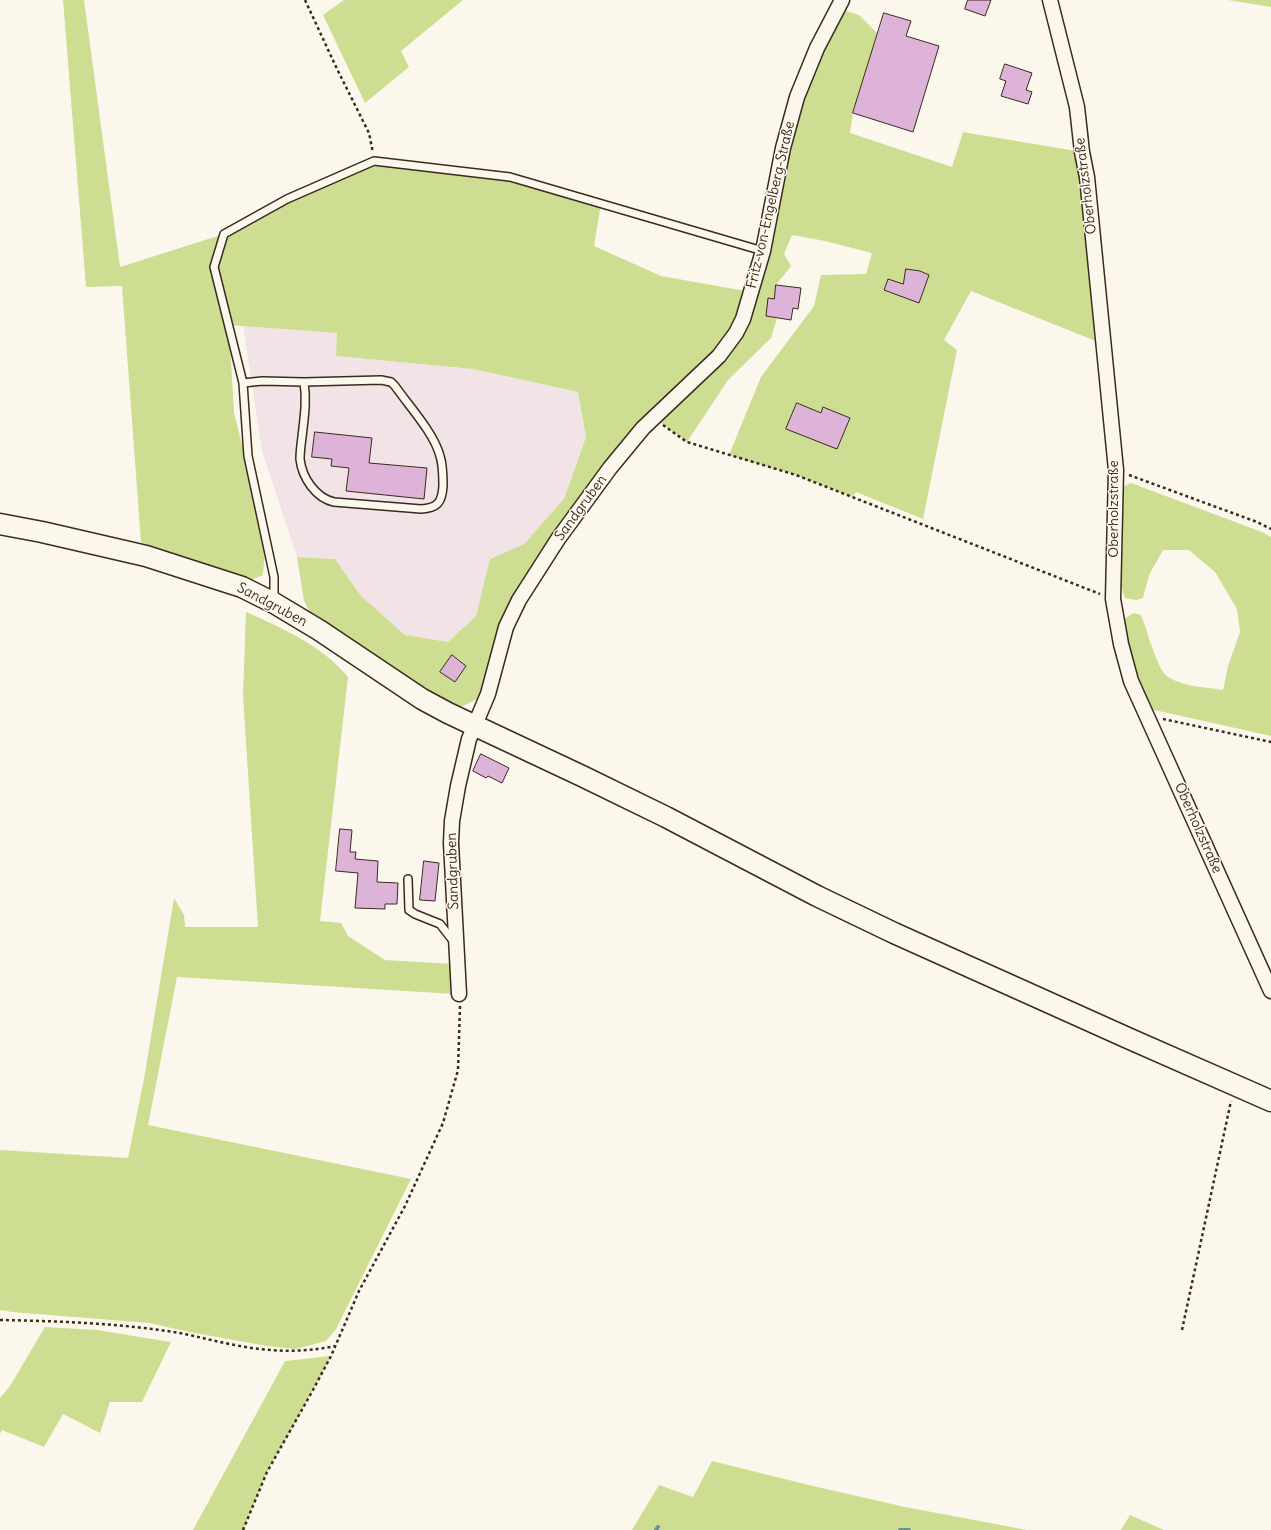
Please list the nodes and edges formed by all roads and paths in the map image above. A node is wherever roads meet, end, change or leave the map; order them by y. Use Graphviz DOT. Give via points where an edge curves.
graph roads {
  1 [pos="305,0"];
  2 [pos="842,0"];
  3 [pos="1050,0"];
  4 [pos="374,162"];
  5 [pos="763,251"];
  6 [pos="304,382"];
  7 [pos="243,383"];
  8 [pos="654,418"];
  9 [pos="643,428"];
  10 [pos="1116,470"];
  11 [pos="0,524"];
  12 [pos="1271,529"];
  13 [pos="1113,599"];
  14 [pos="274,603"];
  15 [pos="1146,716"];
  16 [pos="475,726"];
  17 [pos="1271,742"];
  18 [pos="408,879"];
  19 [pos="457,946"];
  20 [pos="1271,991"];
  21 [pos="460,994"];
  22 [pos="1234,1085"];
  23 [pos="1271,1101"];
  24 [pos="0,1320"];
  25 [pos="1182,1330"];
  26 [pos="335,1346"];
  27 [pos="243,1530"];
  1 -- 4 [label="path" via="369,133"];
  2 -- 5 [label="street, Fritz-von-Engelberg-Straße" via="817,48 797,97 783,148"];
  3 -- 10 [label="street, Oberholzstraße" via="1077,107 1087,177"];
  4 -- 5 [label="lane" via="510,177"];
  4 -- 7 [label="lane" via="287,199 224,234 214,267"];
  5 -- 8 [label="street, Fritz-von-Engelberg-Straße" via="743,319 729,344 706,370"];
  6 -- 6 [label="lane" via="306,403 300,460 310,485 318,495 334,502 421,509 431,508 438,503 443,489 440,455 432,437 391,382"];
  6 -- 7 [label="lane"];
  7 -- 14 [label="lane" via="248,456 274,577"];
  8 -- 9 [label="street, Fritz-von-Engelberg-Straße"];
  8 -- 13 [label="path" via="687,442 796,476"];
  9 -- 16 [label="street, Sandgruben" via="558,539 519,600 506,627 488,694"];
  10 -- 12 [label="path"];
  10 -- 13 [label="street, Oberholzstraße"];
  11 -- 14 [label="street, Sandgruben" via="146,556 242,587"];
  13 -- 15 [label="street, Oberholzstraße" via="1131,682"];
  14 -- 16 [label="street, Sandgruben" via="422,699"];
  15 -- 17 [label="path"];
  15 -- 20 [label="street, Oberholzstraße"];
  16 -- 19 [label="street, Sandgruben" via="469,739 452,821"];
  16 -- 22 [label="street, Sandgruben" via="666,817 894,933"];
  18 -- 19 [label="lane" via="409,910 440,924"];
  19 -- 21 [label="street, Sandgruben"];
  21 -- 26 [label="path" via="458,1070 443,1123 405,1206 359,1291"];
  22 -- 23 [label="street, Sandgruben"];
  22 -- 25 [label="path"];
  24 -- 26 [label="path" via="168,1331 236,1346 289,1352"];
  26 -- 27 [label="path" via="267,1472"];
}
